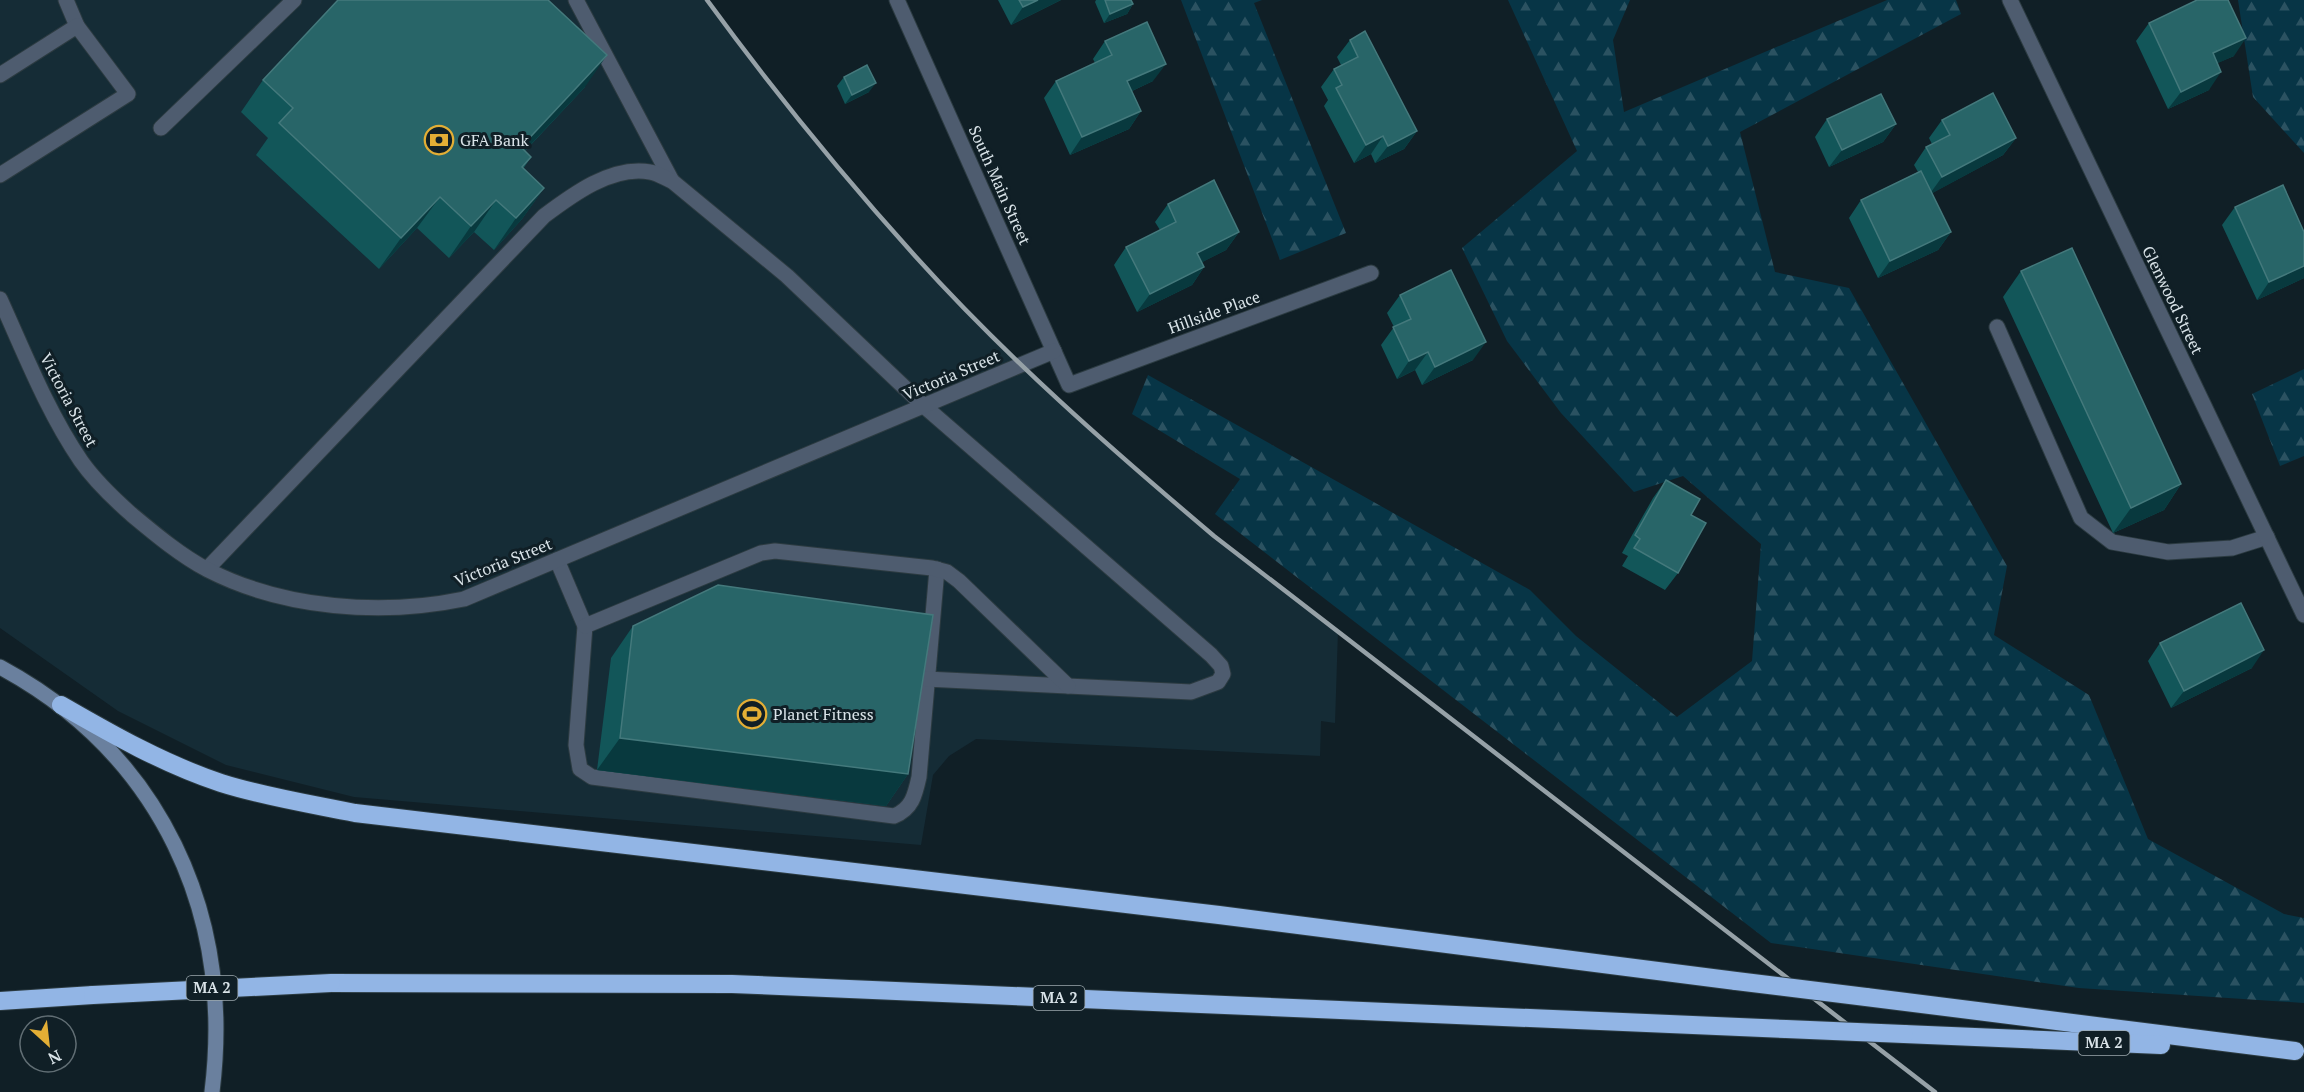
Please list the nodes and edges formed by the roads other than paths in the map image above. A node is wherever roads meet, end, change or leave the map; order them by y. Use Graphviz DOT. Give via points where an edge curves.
graph roads {
  1 [pos="66,0"];
  2 [pos="294,0"];
  3 [pos="576,0"];
  4 [pos="897,0"];
  5 [pos="2010,0"];
  6 [pos="77,26"];
  7 [pos="0,75"];
  8 [pos="161,128"];
  9 [pos="0,175"];
  10 [pos="672,181"];
  11 [pos="1371,273"];
  12 [pos="0,299"];
  13 [pos="1997,327"];
  14 [pos="1054,351"];
  15 [pos="1069,385"];
  16 [pos="924,406"];
  17 [pos="2267,537"];
  18 [pos="557,560"];
  19 [pos="207,569"];
  20 [pos="937,569"];
  21 [pos="2304,615"];
  22 [pos="585,626"];
  23 [pos="0,667"];
  24 [pos="926,679"];
  25 [pos="1068,686"];
  26 [pos="61,705"];
  27 [pos="0,1001"];
  28 [pos="2299,1051"];
  29 [pos="212,1092"];
  1 -- 6 [label="street"];
  2 -- 8 [label="street"];
  3 -- 10 [label="street"];
  4 -- 14 [label="street, South Main Street"];
  5 -- 17 [label="street, Glenwood Street"];
  6 -- 7 [label="street"];
  6 -- 9 [label="street" via="128,94"];
  10 -- 16 [label="street" via="787,276"];
  10 -- 19 [label="street" via="651,172 627,171 589,187 544,216"];
  11 -- 15 [label="street, Hillside Place"];
  12 -- 19 [label="street, Victoria Street" via="43,394 83,463 140,522"];
  13 -- 17 [label="street" via="2081,518 2112,542 2168,552 2232,548"];
  14 -- 15 [label="street, South Main Street"];
  14 -- 16 [label="street, Victoria Street"];
  16 -- 18 [label="street, Victoria Street"];
  16 -- 25 [label="street" via="1211,655 1223,674 1218,682 1191,692"];
  17 -- 21 [label="street, Glenwood Street"];
  18 -- 19 [label="street, Victoria Street" via="464,598 398,608 297,599 236,582"];
  18 -- 22 [label="street"];
  20 -- 22 [label="street" via="792,551 768,552"];
  20 -- 24 [label="street"];
  20 -- 25 [label="street" via="959,580"];
  22 -- 24 [label="street" via="576,745 580,769 592,777 894,816 905,812 914,799 920,777"];
  23 -- 26 [label="main road"];
  24 -- 25 [label="street"];
  26 -- 28 [label="highway, bridge" via="138,750 194,773 266,794 355,813 1219,915"];
  26 -- 29 [label="main road" via="115,756 138,785 176,847 190,881 216,988"];
  27 -- 28 [label="highway, MA 2, bridge" via="331,983 732,984"];
}
